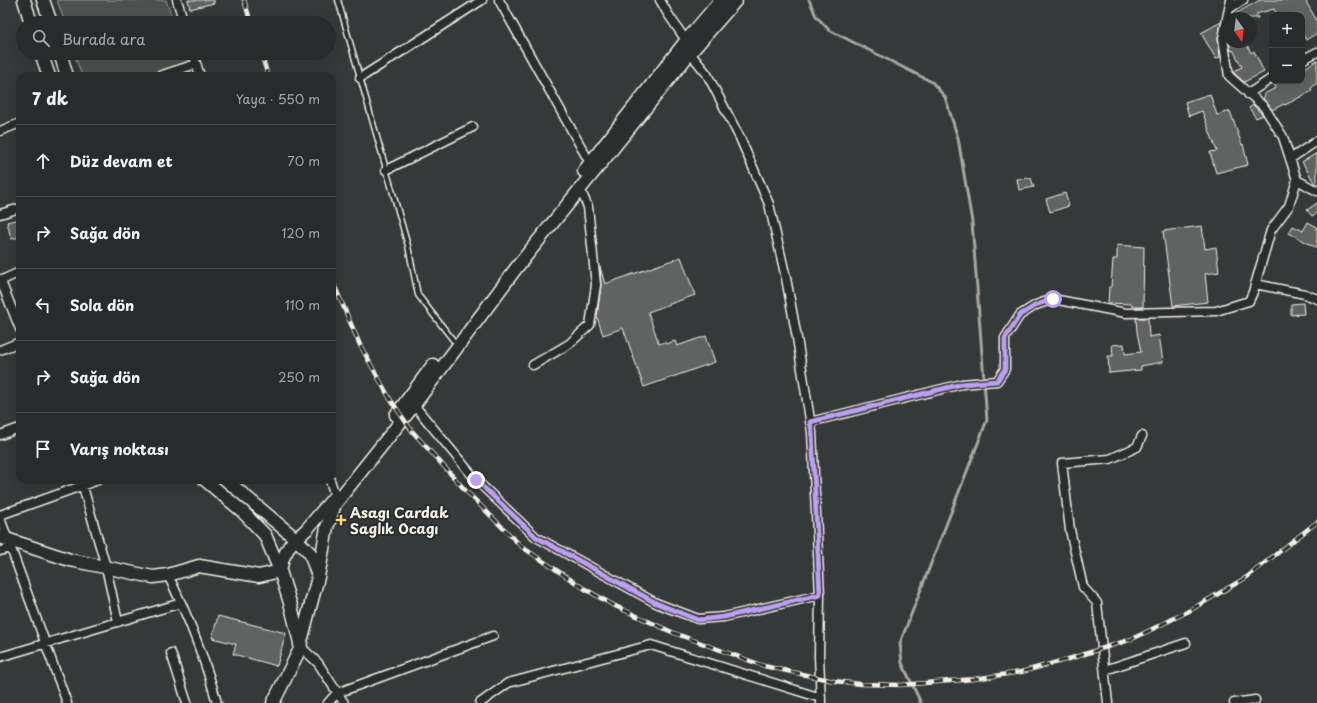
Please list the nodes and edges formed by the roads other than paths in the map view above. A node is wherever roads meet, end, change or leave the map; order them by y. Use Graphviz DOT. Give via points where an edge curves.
graph roads {
  1 [pos="24,0"];
  2 [pos="43,0"];
  3 [pos="177,0"];
  4 [pos="338,0"];
  5 [pos="482,0"];
  6 [pos="499,0"];
  7 [pos="660,0"];
  8 [pos="721,0"];
  9 [pos="736,0"];
  10 [pos="1231,0"];
  11 [pos="1243,0"];
  12 [pos="1229,9"];
  13 [pos="1228,12"];
  14 [pos="30,16"];
  15 [pos="48,16"];
  16 [pos="182,16"];
  17 [pos="686,41"];
  18 [pos="1225,48"];
  19 [pos="1317,52"];
  20 [pos="690,53"];
  21 [pos="1305,58"];
  22 [pos="43,60"];
  23 [pos="62,60"];
  24 [pos="195,60"];
  25 [pos="196,64"];
  26 [pos="48,72"];
  27 [pos="66,72"];
  28 [pos="171,72"];
  29 [pos="199,72"];
  30 [pos="360,78"];
  31 [pos="1269,80"];
  32 [pos="1248,94"];
  33 [pos="16,125"];
  34 [pos="473,127"];
  35 [pos="0,131"];
  36 [pos="1317,141"];
  37 [pos="1290,159"];
  38 [pos="590,163"];
  39 [pos="386,170"];
  40 [pos="1296,180"];
  41 [pos="580,189"];
  42 [pos="1317,191"];
  43 [pos="16,209"];
  44 [pos="0,214"];
  45 [pos="16,274"];
  46 [pos="0,280"];
  47 [pos="1255,284"];
  48 [pos="1317,299"];
  49 [pos="16,319"];
  50 [pos="452,340"];
  51 [pos="16,344"];
  52 [pos="0,350"];
  53 [pos="533,365"];
  54 [pos="414,405"];
  55 [pos="810,422"];
  56 [pos="16,429"];
  57 [pos="0,435"];
  58 [pos="1142,436"];
  59 [pos="80,484"];
  60 [pos="82,484"];
  61 [pos="210,484"];
  62 [pos="231,484"];
  63 [pos="331,484"];
  64 [pos="335,496"];
  65 [pos="0,516"];
  66 [pos="296,539"];
  67 [pos="7,542"];
  68 [pos="0,551"];
  69 [pos="106,567"];
  70 [pos="280,571"];
  71 [pos="168,575"];
  72 [pos="318,577"];
  73 [pos="820,595"];
  74 [pos="181,603"];
  75 [pos="118,622"];
  76 [pos="492,636"];
  77 [pos="1186,643"];
  78 [pos="45,644"];
  79 [pos="300,646"];
  80 [pos="171,653"];
  81 [pos="0,657"];
  82 [pos="1105,670"];
  83 [pos="337,693"];
  84 [pos="1255,700"];
  85 [pos="821,701"];
  86 [pos="67,703"];
  87 [pos="187,703"];
  88 [pos="217,703"];
  89 [pos="274,703"];
  90 [pos="328,703"];
  91 [pos="344,703"];
  92 [pos="480,703"];
  93 [pos="1108,703"];
  94 [pos="1234,703"];
  1 -- 14 [label="main road"];
  2 -- 15 [label="main road"];
  3 -- 16 [label="street"];
  4 -- 30 [label="lane"];
  5 -- 30 [label="street"];
  6 -- 38 [label="street"];
  7 -- 17 [label="street"];
  8 -- 17 [label="main road"];
  9 -- 20 [label="main road"];
  10 -- 12 [label="street"];
  11 -- 12 [label="street"];
  12 -- 13 [label="street"];
  17 -- 20 [label="street"];
  17 -- 38 [label="main road"];
  18 -- 32 [label="street" via="1229,76"];
  19 -- 21 [label="street"];
  20 -- 41 [label="main road"];
  20 -- 55 [label="street" via="707,74 740,138 769,204 786,278"];
  22 -- 26 [label="main road"];
  23 -- 27 [label="main road"];
  24 -- 25 [label="street"];
  25 -- 28 [label="street"];
  25 -- 29 [label="street"];
  30 -- 39 [label="lane"];
  31 -- 32 [label="street"];
  32 -- 37 [label="street" via="1264,107 1283,137"];
  33 -- 35 [label="street"];
  34 -- 39 [label="street"];
  36 -- 37 [label="street"];
  37 -- 40 [label="street"];
  38 -- 50 [label="main road"];
  39 -- 50 [label="lane" via="408,246 418,295"];
  40 -- 42 [label="street"];
  40 -- 47 [label="street" via="1289,206 1271,230"];
  41 -- 53 [label="street" via="588,207 596,285 590,325 570,344"];
  41 -- 54 [label="main road" via="517,267"];
  43 -- 44 [label="street"];
  45 -- 46 [label="street"];
  46 -- 49 [label="street"];
  47 -- 48 [label="street" via="1305,294"];
  47 -- 55 [label="street" via="1249,301 1216,311 1126,312 1053,299 1036,305 1020,315 1005,338 1005,369 997,381 962,384"];
  50 -- 64 [label="main road"];
  51 -- 52 [label="street"];
  54 -- 72 [label="main road" via="335,504 327,527"];
  54 -- 73 [label="street" via="476,480 536,537 656,603 698,620 724,617"];
  55 -- 73 [label="street"];
  56 -- 57 [label="street"];
  58 -- 82 [label="street" via="1137,447 1110,459 1062,463 1070,530 1083,587 1097,603"];
  59 -- 65 [label="street"];
  60 -- 69 [label="street"];
  61 -- 70 [label="main road" via="242,511 265,535"];
  62 -- 66 [label="main road"];
  63 -- 64 [label="street"];
  64 -- 66 [label="main road"];
  65 -- 67 [label="street"];
  66 -- 70 [label="main road" via="290,546"];
  66 -- 72 [label="main road" via="310,553"];
  67 -- 68 [label="street"];
  67 -- 69 [label="main road" via="70,560"];
  67 -- 78 [label="street"];
  69 -- 71 [label="main road" via="153,577"];
  69 -- 75 [label="street"];
  70 -- 71 [label="main road" via="259,576 199,566"];
  70 -- 79 [label="main road"];
  71 -- 74 [label="street"];
  72 -- 79 [label="main road"];
  73 -- 85 [label="street"];
  74 -- 75 [label="street"];
  74 -- 88 [label="street" via="208,671"];
  75 -- 78 [label="street"];
  76 -- 83 [label="street"];
  77 -- 82 [label="street"];
  78 -- 81 [label="street"];
  78 -- 86 [label="street"];
  79 -- 83 [label="street" via="318,663"];
  79 -- 89 [label="main road"];
  80 -- 87 [label="street"];
  82 -- 93 [label="street"];
  83 -- 90 [label="street"];
  83 -- 91 [label="street"];
  84 -- 94 [label="street"];
  85 -- 92 [label="street" via="651,645 508,684"];
}
